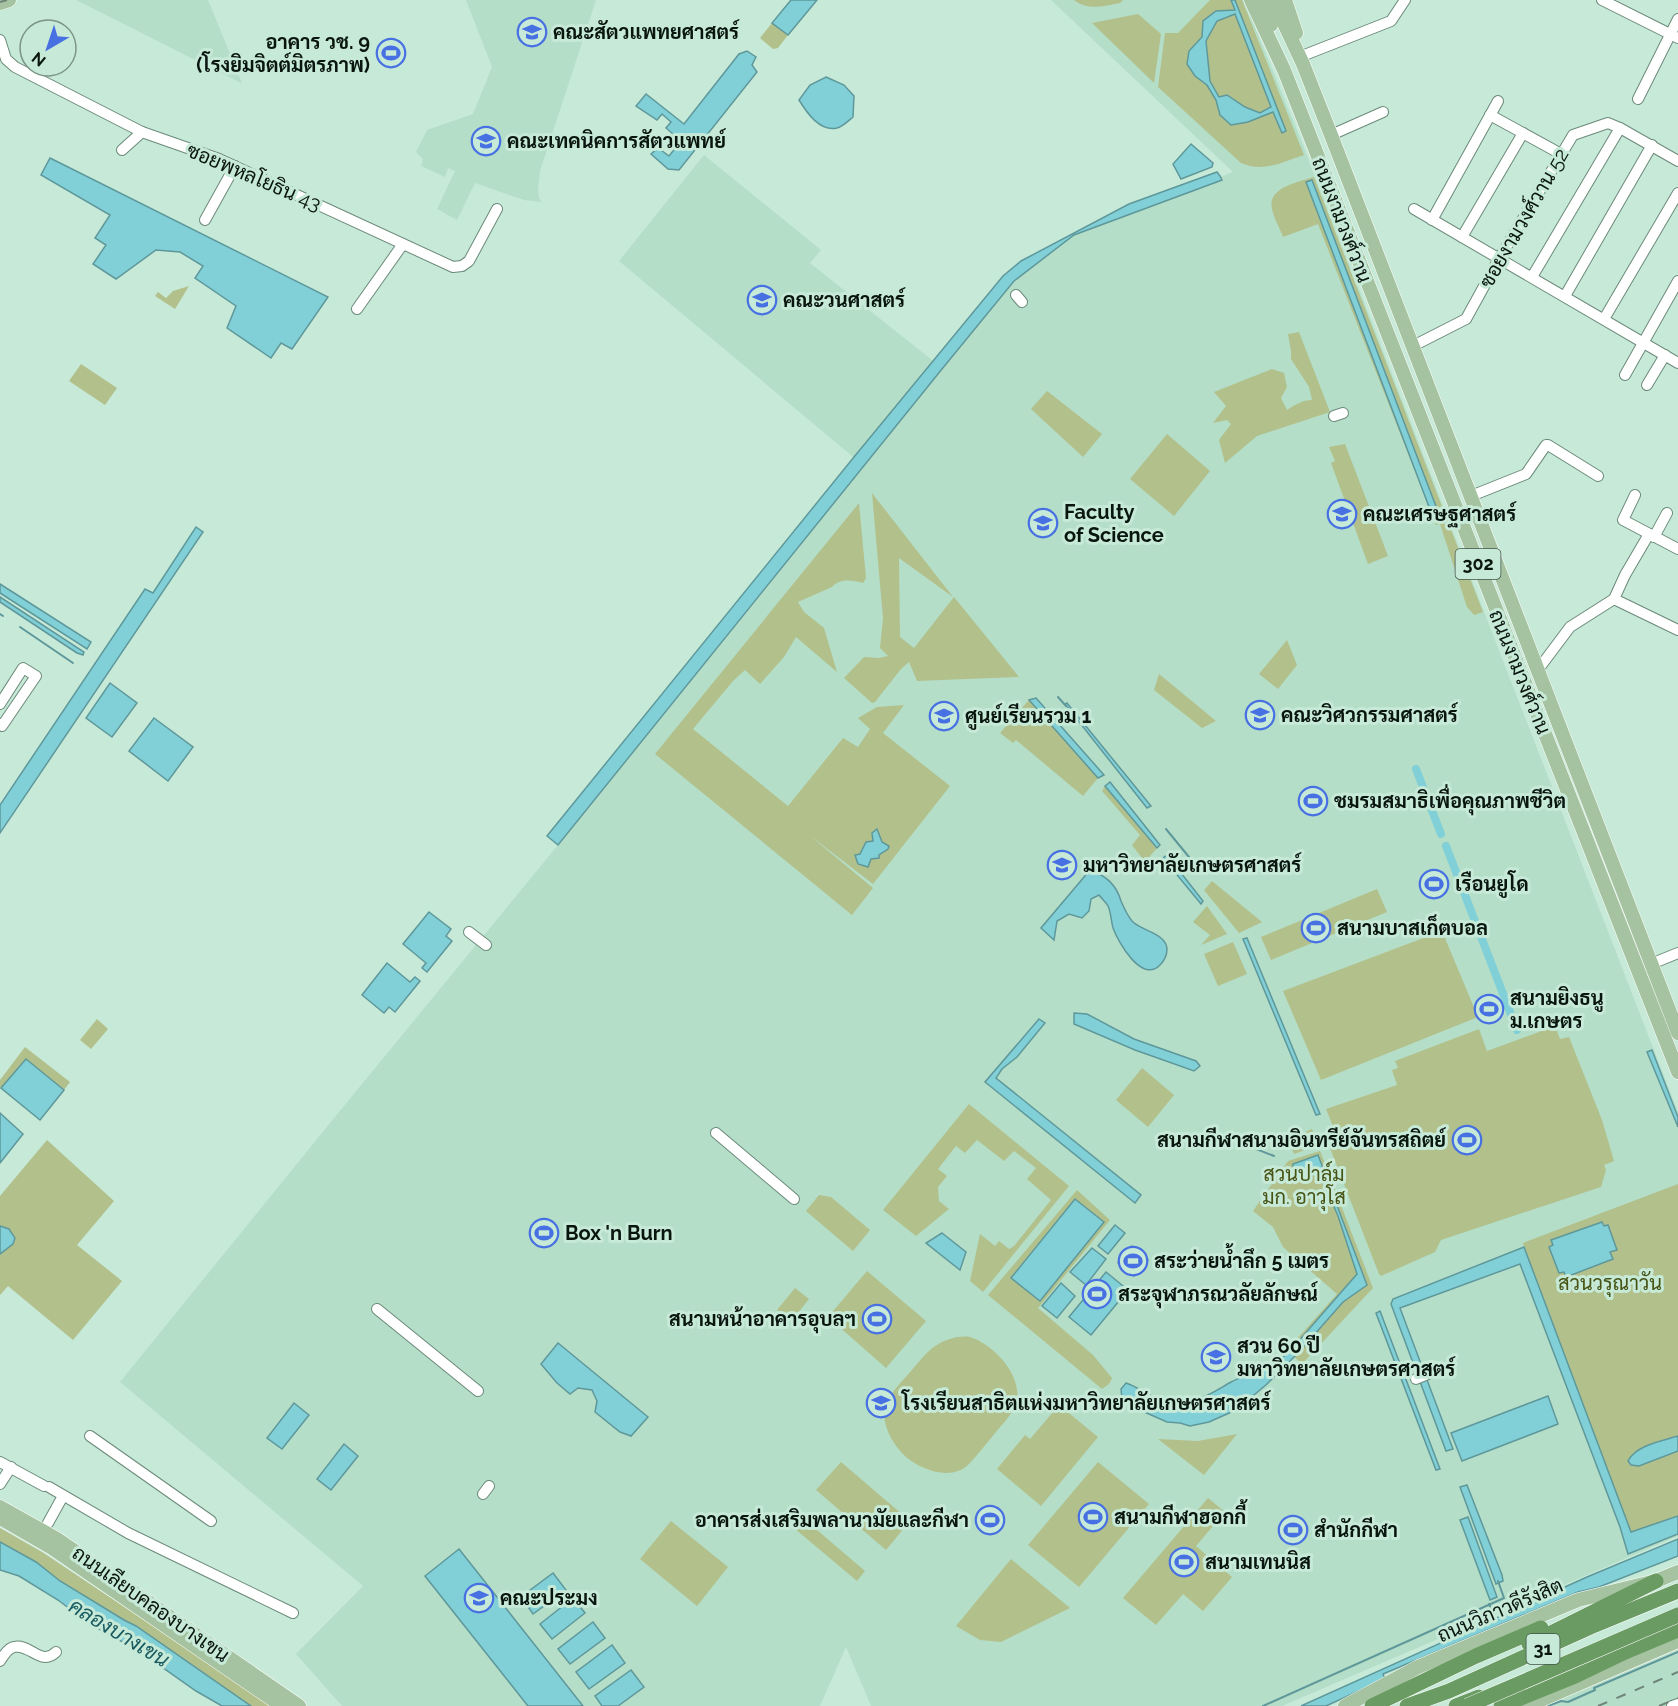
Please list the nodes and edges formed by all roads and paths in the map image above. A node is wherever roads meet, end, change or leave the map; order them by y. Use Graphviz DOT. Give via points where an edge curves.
graph roads {
  1 [pos="9,0"];
  2 [pos="1251,0"];
  3 [pos="1262,0"];
  4 [pos="1273,0"];
  5 [pos="1285,0"];
  6 [pos="1405,0"];
  7 [pos="1608,1"];
  8 [pos="0,3"];
  9 [pos="1678,19"];
  10 [pos="1674,36"];
  11 [pos="0,40"];
  12 [pos="1302,60"];
  13 [pos="1284,70"];
  14 [pos="1638,99"];
  15 [pos="1498,101"];
  16 [pos="1383,112"];
  17 [pos="1490,115"];
  18 [pos="1620,128"];
  19 [pos="142,132"];
  20 [pos="1523,133"];
  21 [pos="1331,135"];
  22 [pos="1652,145"];
  23 [pos="122,150"];
  24 [pos="1561,154"];
  25 [pos="1678,160"];
  26 [pos="235,166"];
  27 [pos="1678,193"];
  28 [pos="497,209"];
  29 [pos="1414,209"];
  30 [pos="205,220"];
  31 [pos="1432,220"];
  32 [pos="1462,237"];
  33 [pos="403,244"];
  34 [pos="1499,259"];
  35 [pos="1532,277"];
  36 [pos="1676,287"];
  37 [pos="1565,296"];
  38 [pos="357,309"];
  39 [pos="1604,319"];
  40 [pos="1643,343"];
  41 [pos="1413,346"];
  42 [pos="1665,355"];
  43 [pos="1678,363"];
  44 [pos="1625,375"];
  45 [pos="1647,385"];
  46 [pos="1598,476"];
  47 [pos="1635,495"];
  48 [pos="1471,496"];
  49 [pos="1667,513"];
  50 [pos="1652,536"];
  51 [pos="1678,549"];
  52 [pos="1614,599"];
  53 [pos="1678,630"];
  54 [pos="1537,671"];
  55 [pos="0,704"];
  56 [pos="0,724"];
  57 [pos="469,932"];
  58 [pos="483,943"];
  59 [pos="1678,953"];
  60 [pos="1651,964"];
  61 [pos="1678,1033"];
  62 [pos="1672,1057"];
  63 [pos="1678,1072"];
  64 [pos="1678,1078"];
  65 [pos="716,1133"];
  66 [pos="794,1200"];
  67 [pos="377,1309"];
  68 [pos="478,1391"];
  69 [pos="90,1436"];
  70 [pos="0,1462"];
  71 [pos="11,1467"];
  72 [pos="0,1484"];
  73 [pos="63,1496"];
  74 [pos="0,1507"];
  75 [pos="0,1518"];
  76 [pos="211,1521"];
  77 [pos="48,1523"];
  78 [pos="1678,1572"];
  79 [pos="1656,1581"];
  80 [pos="1678,1591"];
  81 [pos="1678,1599"];
  82 [pos="1613,1603"];
  83 [pos="293,1613"];
  84 [pos="1678,1615"];
  85 [pos="1678,1620"];
  86 [pos="1678,1630"];
  87 [pos="1678,1641"];
  88 [pos="56,1652"];
  89 [pos="0,1661"];
  90 [pos="1678,1704"];
  91 [pos="282,1706"];
  92 [pos="299,1706"];
  93 [pos="1345,1706"];
  94 [pos="1372,1706"];
  95 [pos="1407,1706"];
  96 [pos="1434,1706"];
  97 [pos="1456,1706"];
  98 [pos="1467,1706"];
  99 [pos="1501,1706"];
  100 [pos="1527,1706"];
  101 [pos="1672,1706"];
  1 -- 8 [label="main road"];
  2 -- 13 [label="main road, ถนนงามวงศ์วาน / 302"];
  3 -- 13 [label="main road, ถนนงามวงศ์วาน / 302"];
  4 -- 12 [label="main road, ถนนงามวงศ์วาน / 302"];
  5 -- 12 [label="main road, ถนนงามวงศ์วาน / 302"];
  6 -- 12 [label="street" via="1391,21"];
  7 -- 10 [label="street"];
  9 -- 10 [label="street"];
  10 -- 14 [label="street"];
  11 -- 19 [label="street, ซอยพหลโยธิน 43" via="6,59 15,67"];
  12 -- 21 [label="main road, ถนนงามวงศ์วาน / 302"];
  13 -- 62 [label="main road, ถนนงามวงศ์วาน / 302"];
  15 -- 17 [label="street"];
  16 -- 21 [label="street"];
  17 -- 20 [label="street"];
  17 -- 31 [label="street"];
  18 -- 22 [label="street, ซอยงามวงศ์วาน 52"];
  18 -- 24 [label="street, ซอยงามวงศ์วาน 52" via="1608,123 1573,135"];
  18 -- 35 [label="street"];
  19 -- 23 [label="street"];
  19 -- 26 [label="street, ซอยพหลโยธิน 43"];
  20 -- 24 [label="street"];
  20 -- 32 [label="street"];
  21 -- 41 [label="main road, ถนนงามวงศ์วาน / 302"];
  22 -- 25 [label="street, ซอยงามวงศ์วาน 52"];
  22 -- 37 [label="street"];
  24 -- 34 [label="street, ซอยงามวงศ์วาน 52"];
  26 -- 30 [label="street"];
  26 -- 33 [label="street, ซอยพหลโยธิน 43"];
  27 -- 39 [label="street"];
  28 -- 33 [label="street, ซอยพหลโยธิน 43" via="469,261 462,266 453,267"];
  29 -- 31 [label="street"];
  31 -- 32 [label="street"];
  32 -- 34 [label="street"];
  33 -- 38 [label="street"];
  34 -- 35 [label="street"];
  34 -- 41 [label="street, ซอยงามวงศ์วาน 52" via="1466,319"];
  35 -- 37 [label="street"];
  36 -- 40 [label="street"];
  37 -- 39 [label="street"];
  39 -- 40 [label="street"];
  40 -- 42 [label="street"];
  40 -- 44 [label="street"];
  41 -- 48 [label="main road, ถนนงามวงศ์วาน / 302"];
  42 -- 43 [label="street"];
  42 -- 45 [label="street"];
  46 -- 48 [label="street" via="1546,446 1526,474"];
  47 -- 50 [label="street" via="1623,520"];
  48 -- 54 [label="main road, ถนนงามวงศ์วาน / 302"];
  49 -- 50 [label="street"];
  50 -- 51 [label="street"];
  50 -- 52 [label="street"];
  52 -- 53 [label="street"];
  52 -- 54 [label="street" via="1570,627"];
  54 -- 60 [label="main road, ถนนงามวงศ์วาน / 302"];
  55 -- 56 [label="street" via="24,668 36,675"];
  57 -- 58 [label="street"];
  59 -- 60 [label="street"];
  60 -- 61 [label="main road, ถนนงามวงศ์วาน / 302"];
  62 -- 63 [label="main road, ถนนงามวงศ์วาน / 302"];
  62 -- 64 [label="main road"];
  65 -- 66 [label="street"];
  67 -- 68 [label="street"];
  69 -- 76 [label="street"];
  70 -- 71 [label="street"];
  71 -- 72 [label="street"];
  71 -- 73 [label="street"];
  73 -- 77 [label="street"];
  73 -- 83 [label="street" via="128,1533"];
  74 -- 92 [label="main road, ถนนเลียบคลองบางเขน" via="57,1539"];
  75 -- 91 [label="main road, ถนนเลียบคลองบางเขน" via="52,1548"];
  78 -- 79 [label="main road, ถนนวิภาวดีรังสิต / 31"];
  79 -- 82 [label="highway"];
  79 -- 93 [label="main road, ถนนวิภาวดีรังสิต / 31" via="1578,1600 1418,1667"];
  80 -- 95 [label="highway, 31"];
  81 -- 96 [label="highway, 31"];
  82 -- 94 [label="highway" via="1571,1615"];
  82 -- 95 [label="highway" via="1447,1682"];
  84 -- 98 [label="highway, 31, bridge"];
  85 -- 97 [label="highway, 31"];
  86 -- 99 [label="highway"];
  87 -- 100 [label="main road, 31"];
  88 -- 89 [label="street" via="44,1657 14,1646"];
  90 -- 101 [label="street"];
}
